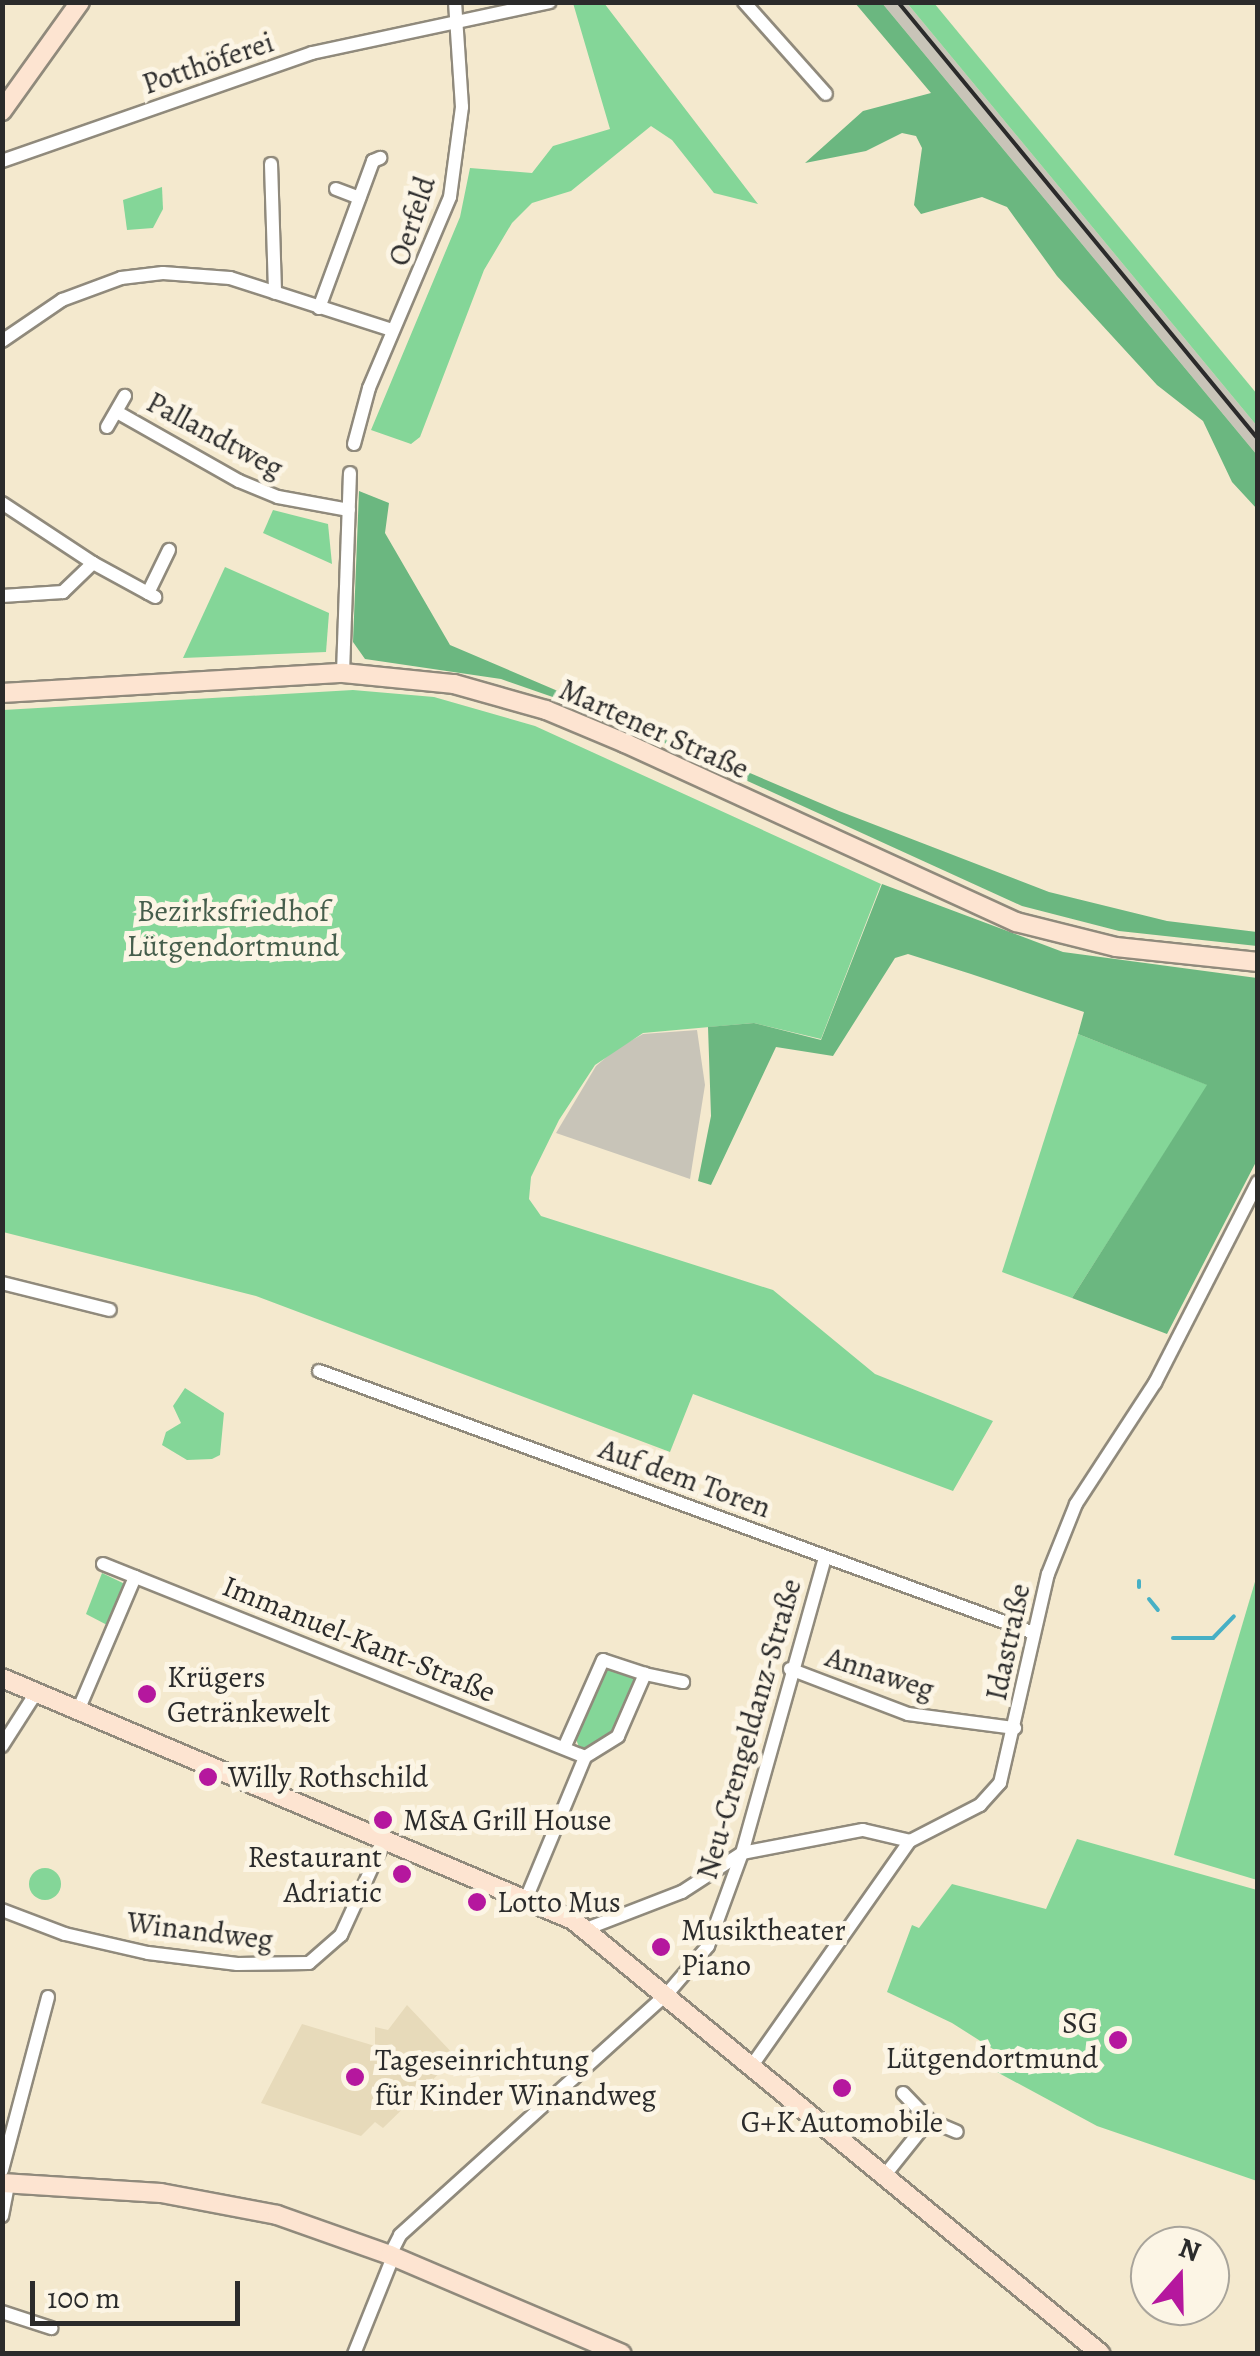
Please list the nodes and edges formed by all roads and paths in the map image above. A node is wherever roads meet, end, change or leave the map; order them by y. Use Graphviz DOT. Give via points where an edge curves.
graph roads {
  1 [pos="80,2"];
  2 [pos="455,2"];
  3 [pos="550,2"];
  4 [pos="744,2"];
  5 [pos="461,26"];
  6 [pos="826,94"];
  7 [pos="2,111"];
  8 [pos="380,158"];
  9 [pos="2,161"];
  10 [pos="271,164"];
  11 [pos="336,189"];
  12 [pos="360,198"];
  13 [pos="275,293"];
  14 [pos="318,308"];
  15 [pos="392,330"];
  16 [pos="2,341"];
  17 [pos="125,396"];
  18 [pos="117,412"];
  19 [pos="107,427"];
  20 [pos="354,444"];
  21 [pos="350,473"];
  22 [pos="2,503"];
  23 [pos="349,510"];
  24 [pos="170,550"];
  25 [pos="94,563"];
  26 [pos="2,596"];
  27 [pos="342,673"];
  28 [pos="2,692"];
  29 [pos="1258,962"];
  30 [pos="1258,1182"];
  31 [pos="2,1283"];
  32 [pos="110,1310"];
  33 [pos="319,1371"];
  34 [pos="824,1556"];
  35 [pos="102,1564"];
  36 [pos="136,1577"];
  37 [pos="1034,1632"];
  38 [pos="790,1669"];
  39 [pos="645,1674"];
  40 [pos="2,1678"];
  41 [pos="684,1682"];
  42 [pos="34,1696"];
  43 [pos="77,1713"];
  44 [pos="1015,1728"];
  45 [pos="2,1746"];
  46 [pos="564,1748"];
  47 [pos="585,1757"];
  48 [pos="384,1841"];
  49 [pos="910,1842"];
  50 [pos="742,1852"];
  51 [pos="701,1881"];
  52 [pos="728,1896"];
  53 [pos="526,1899"];
  54 [pos="2,1910"];
  55 [pos="586,1929"];
  56 [pos="667,1994"];
  57 [pos="48,1997"];
  58 [pos="753,2064"];
  59 [pos="903,2093"];
  60 [pos="929,2120"];
  61 [pos="957,2132"];
  62 [pos="885,2175"];
  63 [pos="4,2179"];
  64 [pos="2,2216"];
  65 [pos="392,2256"];
  66 [pos="2,2312"];
  67 [pos="51,2328"];
  68 [pos="354,2354"];
  69 [pos="622,2354"];
  70 [pos="1101,2354"];
  1 -- 7 [label="street"];
  2 -- 5 [label="street, Oerfeld"];
  3 -- 5 [label="street, Potthöferei"];
  4 -- 6 [label="street"];
  5 -- 9 [label="street, Potthöferei" via="312,53"];
  5 -- 15 [label="street, Oerfeld" via="461,137 450,197 409,306"];
  8 -- 12 [label="street"];
  10 -- 13 [label="street"];
  11 -- 12 [label="street"];
  12 -- 14 [label="street"];
  13 -- 14 [label="street"];
  13 -- 16 [label="street" via="197,274 121,278 62,300"];
  14 -- 15 [label="street"];
  15 -- 20 [label="street, Oerfeld"];
  17 -- 18 [label="street, Pallandtweg"];
  18 -- 19 [label="street, Pallandtweg"];
  18 -- 23 [label="street, Pallandtweg" via="239,482"];
  21 -- 23 [label="street"];
  22 -- 25 [label="street"];
  23 -- 27 [label="street"];
  24 -- 25 [label="street" via="152,595"];
  25 -- 26 [label="street" via="63,592"];
  27 -- 28 [label="street, Martener Straße"];
  27 -- 29 [label="street, Martener Straße" via="454,684 546,710 1016,922 1116,947"];
  30 -- 37 [label="street, Idastraße" via="1155,1384 1076,1504"];
  31 -- 32 [label="street"];
  33 -- 34 [label="street, Auf dem Toren"];
  34 -- 37 [label="street, Auf dem Toren"];
  34 -- 38 [label="street, Neu-Crengeldanz-Straße"];
  35 -- 36 [label="street, Immanuel-Kant-Straße"];
  36 -- 43 [label="street"];
  36 -- 46 [label="street, Immanuel-Kant-Straße"];
  37 -- 44 [label="street, Idastraße"];
  38 -- 44 [label="street, Annaweg" via="908,1714"];
  38 -- 50 [label="street, Neu-Crengeldanz-Straße"];
  39 -- 41 [label="street"];
  39 -- 46 [label="street" via="602,1660"];
  39 -- 47 [label="street" via="618,1736"];
  40 -- 42 [label="street"];
  42 -- 43 [label="street"];
  42 -- 45 [label="street"];
  43 -- 48 [label="street"];
  44 -- 49 [label="street, Idastraße" via="1006,1769 989,1798"];
  46 -- 47 [label="street, Immanuel-Kant-Straße"];
  47 -- 53 [label="street"];
  48 -- 53 [label="street"];
  48 -- 54 [label="street, Winandweg" via="341,1935 309,1963 237,1964 148,1953 65,1934"];
  49 -- 50 [label="street" via="863,1830"];
  49 -- 58 [label="street, Idastraße"];
  50 -- 51 [label="street"];
  50 -- 52 [label="street, Neu-Crengeldanz-Straße"];
  51 -- 52 [label="street" via="717,1880"];
  51 -- 55 [label="street"];
  52 -- 56 [label="street, Neu-Crengeldanz-Straße" via="708,1946"];
  53 -- 55 [label="street"];
  55 -- 56 [label="street"];
  56 -- 58 [label="street"];
  56 -- 65 [label="street, Neu-Crengeldanz-Straße" via="400,2235"];
  57 -- 63 [label="street"];
  58 -- 62 [label="street"];
  59 -- 60 [label="street"];
  60 -- 61 [label="street"];
  60 -- 62 [label="street"];
  62 -- 70 [label="street"];
  63 -- 64 [label="street"];
  63 -- 65 [label="street" via="216,2200"];
  65 -- 68 [label="street, Neu-Crengeldanz-Straße"];
  65 -- 69 [label="street"];
  66 -- 67 [label="street"];
}
